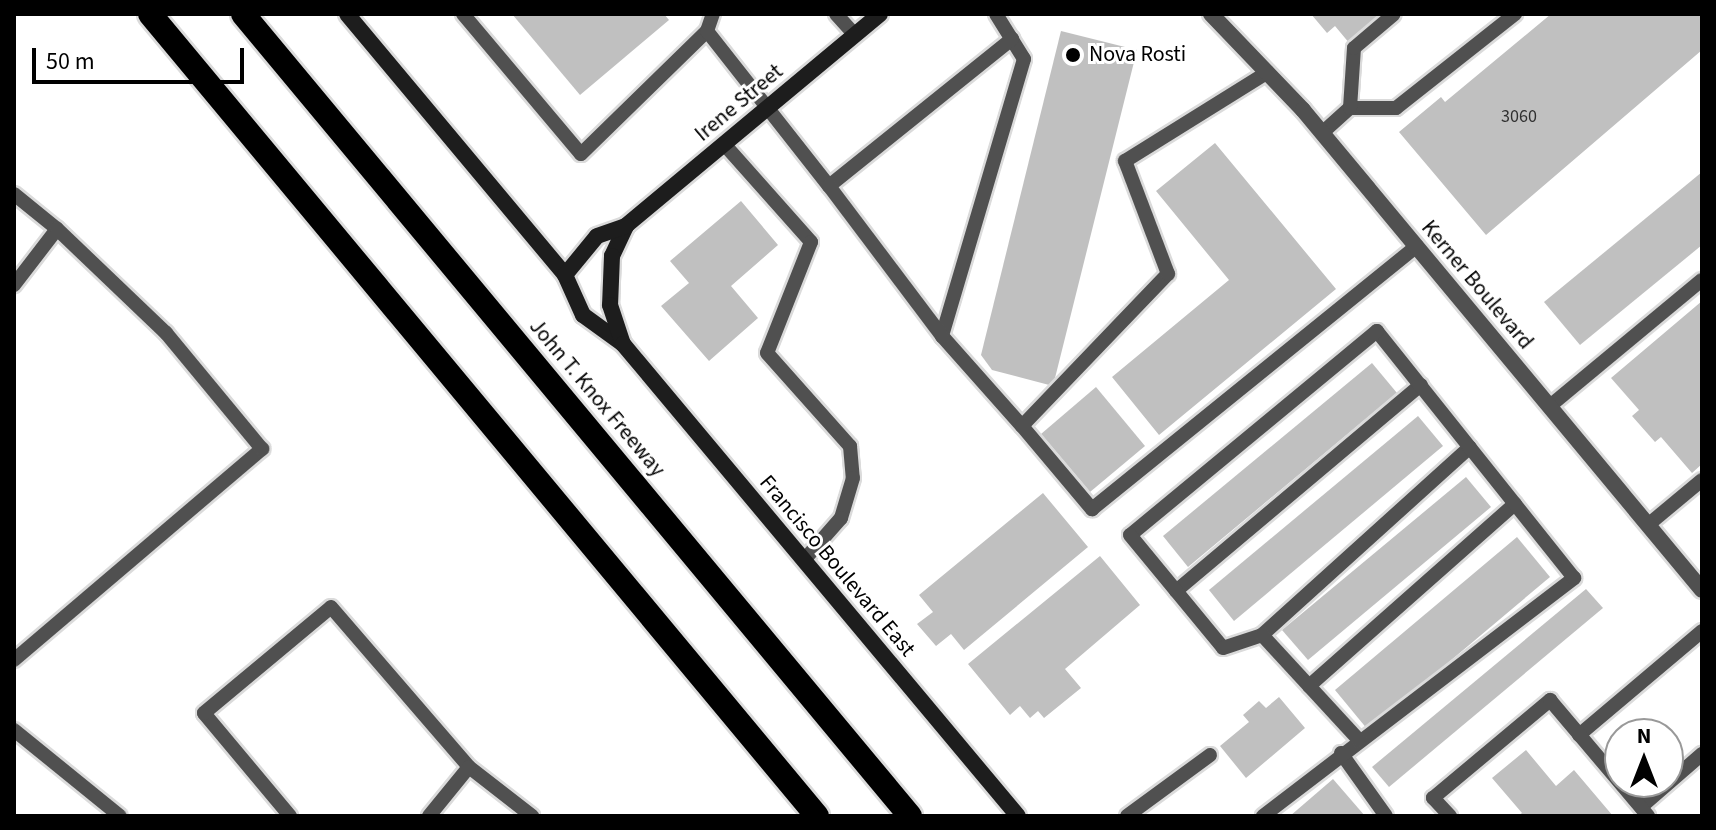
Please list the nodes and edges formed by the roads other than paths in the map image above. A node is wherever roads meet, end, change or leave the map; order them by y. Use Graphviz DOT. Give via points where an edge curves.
graph roads {
  1 [pos="150,14"];
  2 [pos="243,14"];
  3 [pos="347,14"];
  4 [pos="463,14"];
  5 [pos="713,14"];
  6 [pos="836,14"];
  7 [pos="880,14"];
  8 [pos="996,14"];
  9 [pos="1211,14"];
  10 [pos="1394,14"];
  11 [pos="1515,14"];
  12 [pos="707,31"];
  13 [pos="855,35"];
  14 [pos="1012,39"];
  15 [pos="1268,72"];
  16 [pos="769,106"];
  17 [pos="1350,108"];
  18 [pos="1322,133"];
  19 [pos="724,144"];
  20 [pos="829,186"];
  21 [pos="14,194"];
  22 [pos="626,226"];
  23 [pos="57,229"];
  24 [pos="1417,246"];
  25 [pos="565,275"];
  26 [pos="1702,280"];
  27 [pos="609,281"];
  28 [pos="14,285"];
  29 [pos="942,336"];
  30 [pos="623,344"];
  31 [pos="1421,385"];
  32 [pos="1550,406"];
  33 [pos="1022,426"];
  34 [pos="1470,447"];
  35 [pos="1702,480"];
  36 [pos="1515,504"];
  37 [pos="1648,525"];
  38 [pos="804,560"];
  39 [pos="1702,590"];
  40 [pos="1176,591"];
  41 [pos="1702,631"];
  42 [pos="1262,635"];
  43 [pos="14,660"];
  44 [pos="1309,686"];
  45 [pos="14,730"];
  46 [pos="1579,735"];
  47 [pos="1358,739"];
  48 [pos="1341,753"];
  49 [pos="1702,754"];
  50 [pos="1210,755"];
  51 [pos="469,767"];
  52 [pos="1645,812"];
  53 [pos="120,816"];
  54 [pos="290,816"];
  55 [pos="429,816"];
  56 [pos="532,816"];
  57 [pos="817,816"];
  58 [pos="910,816"];
  59 [pos="1018,816"];
  60 [pos="1127,816"];
  61 [pos="1263,816"];
  62 [pos="1386,816"];
  63 [pos="1450,816"];
  1 -- 57 [label="highway"];
  2 -- 58 [label="highway, John T. Knox Freeway"];
  3 -- 25 [label="street, Francisco Boulevard East"];
  4 -- 12 [label="lane" via="581,154"];
  5 -- 12 [label="lane"];
  6 -- 13 [label="lane"];
  7 -- 13 [label="street, Irene Street"];
  8 -- 14 [label="lane"];
  9 -- 15 [label="street, Kerner Boulevard"];
  10 -- 17 [label="lane" via="1354,48"];
  11 -- 17 [label="lane" via="1396,108"];
  12 -- 16 [label="lane"];
  13 -- 16 [label="street, Irene Street"];
  14 -- 20 [label="lane"];
  14 -- 29 [label="lane" via="1024,59"];
  15 -- 18 [label="street, Kerner Boulevard"];
  15 -- 33 [label="lane" via="1125,161 1168,274"];
  16 -- 19 [label="street, Irene Street"];
  16 -- 20 [label="lane"];
  17 -- 18 [label="lane"];
  18 -- 24 [label="street, Kerner Boulevard"];
  19 -- 22 [label="street, Irene Street"];
  19 -- 38 [label="lane" via="811,242 767,353 850,446 853,478 841,518"];
  20 -- 29 [label="lane"];
  21 -- 23 [label="lane"];
  22 -- 25 [label="street, Irene Street" via="612,227 591,241"];
  22 -- 27 [label="street, Irene Street" via="612,256"];
  23 -- 28 [label="lane"];
  23 -- 43 [label="lane" via="166,333 262,449"];
  24 -- 32 [label="street, Kerner Boulevard"];
  24 -- 33 [label="lane" via="1092,509"];
  25 -- 30 [label="street, Francisco Boulevard East" via="583,315"];
  26 -- 32 [label="lane"];
  27 -- 30 [label="street, Francisco Boulevard East" via="612,317"];
  29 -- 33 [label="lane"];
  30 -- 38 [label="street, Francisco Boulevard East"];
  31 -- 34 [label="lane"];
  31 -- 40 [label="lane"];
  31 -- 40 [label="lane" via="1377,331 1130,535"];
  32 -- 37 [label="street, Kerner Boulevard"];
  34 -- 36 [label="lane"];
  34 -- 42 [label="lane"];
  35 -- 37 [label="lane"];
  36 -- 44 [label="lane"];
  36 -- 47 [label="lane" via="1574,578"];
  37 -- 39 [label="street, Kerner Boulevard"];
  38 -- 59 [label="street, Francisco Boulevard East"];
  40 -- 42 [label="lane" via="1223,648"];
  41 -- 46 [label="lane"];
  42 -- 44 [label="lane"];
  44 -- 47 [label="lane"];
  45 -- 53 [label="lane"];
  46 -- 52 [label="lane"];
  46 -- 63 [label="lane" via="1550,700 1433,798"];
  47 -- 48 [label="lane"];
  48 -- 61 [label="lane"];
  48 -- 62 [label="lane"];
  49 -- 52 [label="lane"];
  50 -- 60 [label="lane"];
  51 -- 54 [label="lane" via="331,607 204,713"];
  51 -- 55 [label="lane"];
  51 -- 56 [label="lane"];
}
